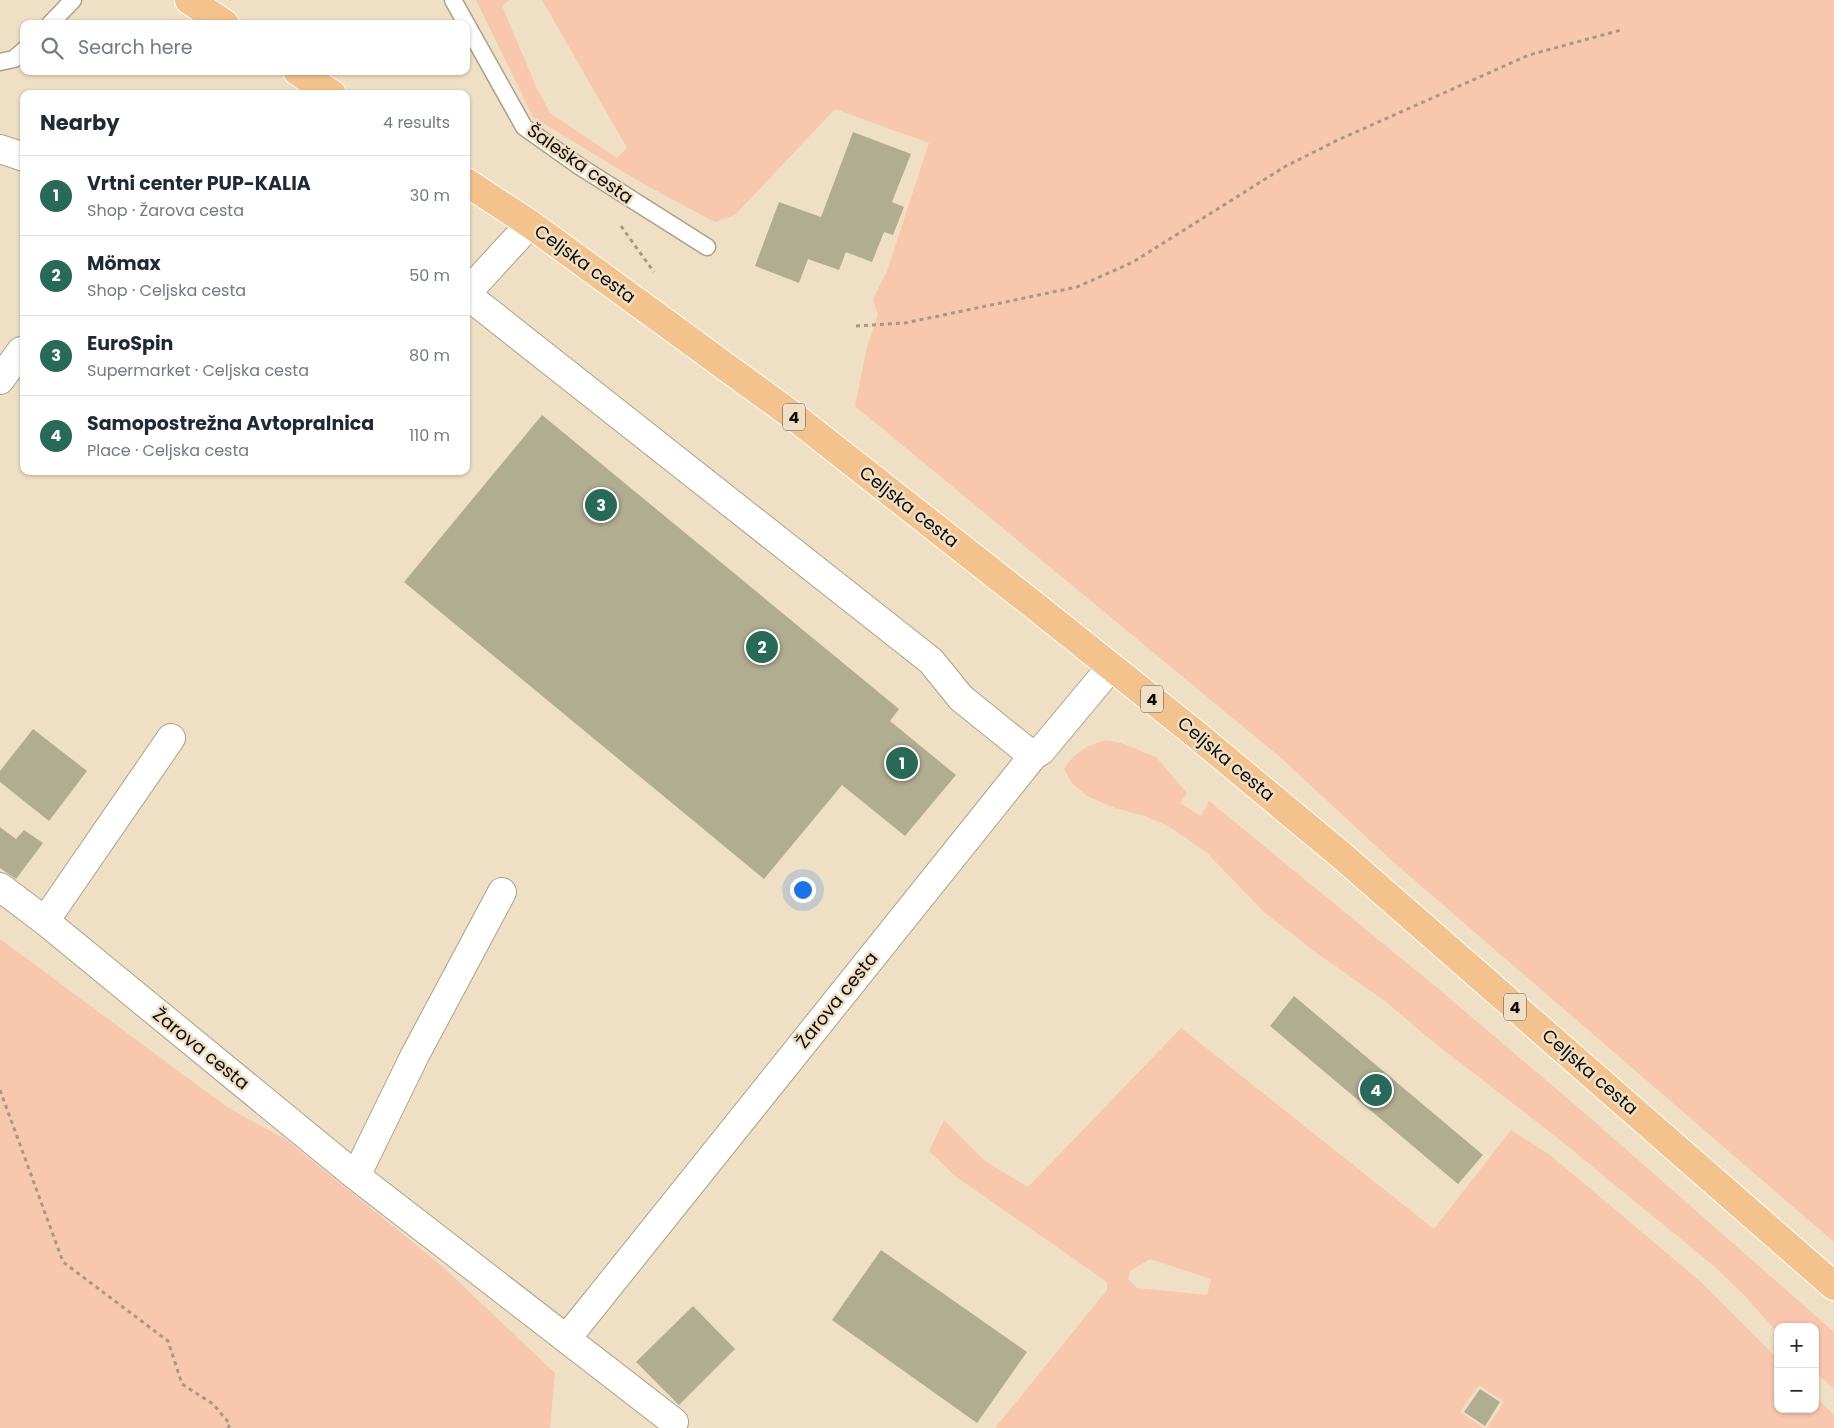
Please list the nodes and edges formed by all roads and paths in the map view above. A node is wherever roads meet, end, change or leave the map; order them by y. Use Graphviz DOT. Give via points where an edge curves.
graph roads {
  1 [pos="73,0"];
  2 [pos="189,0"];
  3 [pos="453,0"];
  4 [pos="54,20"];
  5 [pos="219,20"];
  6 [pos="464,20"];
  7 [pos="470,30"];
  8 [pos="1621,30"];
  9 [pos="20,54"];
  10 [pos="0,62"];
  11 [pos="303,75"];
  12 [pos="326,90"];
  13 [pos="0,149"];
  14 [pos="20,156"];
  15 [pos="470,185"];
  16 [pos="618,222"];
  17 [pos="530,224"];
  18 [pos="707,247"];
  19 [pos="658,277"];
  20 [pos="470,292"];
  21 [pos="470,297"];
  22 [pos="856,326"];
  23 [pos="20,352"];
  24 [pos="0,380"];
  25 [pos="1111,666"];
  26 [pos="171,738"];
  27 [pos="1033,756"];
  28 [pos="0,887"];
  29 [pos="502,892"];
  30 [pos="45,921"];
  31 [pos="0,1090"];
  32 [pos="356,1176"];
  33 [pos="1834,1286"];
  34 [pos="567,1338"];
  35 [pos="674,1422"];
  36 [pos="228,1428"];
  1 -- 4 [label="lane"];
  2 -- 5 [label="main road"];
  3 -- 6 [label="lane, Šaleška cesta"];
  7 -- 18 [label="lane, Šaleška cesta" via="524,127"];
  8 -- 22 [label="path" via="1529,56 1338,140 1286,166 1133,262 1077,287 906,323"];
  9 -- 10 [label="lane" via="14,59"];
  11 -- 12 [label="main road"];
  13 -- 14 [label="street"];
  15 -- 17 [label="main road, Celjska cesta / 4"];
  16 -- 19 [label="path"];
  17 -- 20 [label="street"];
  17 -- 25 [label="main road, Celjska cesta / 4" via="792,415"];
  21 -- 27 [label="street" via="931,661 961,698"];
  23 -- 24 [label="street"];
  25 -- 27 [label="street, Žarova cesta" via="1041,751"];
  25 -- 33 [label="main road, Celjska cesta / 4" via="1342,855"];
  26 -- 30 [label="street"];
  27 -- 34 [label="street, Žarova cesta"];
  28 -- 30 [label="street, Žarova cesta"];
  29 -- 32 [label="street" via="414,1055"];
  30 -- 32 [label="street, Žarova cesta"];
  31 -- 36 [label="path" via="63,1262 168,1341 182,1384 213,1404 230,1424"];
  32 -- 34 [label="street, Žarova cesta"];
  34 -- 35 [label="street, Žarova cesta"];
}
